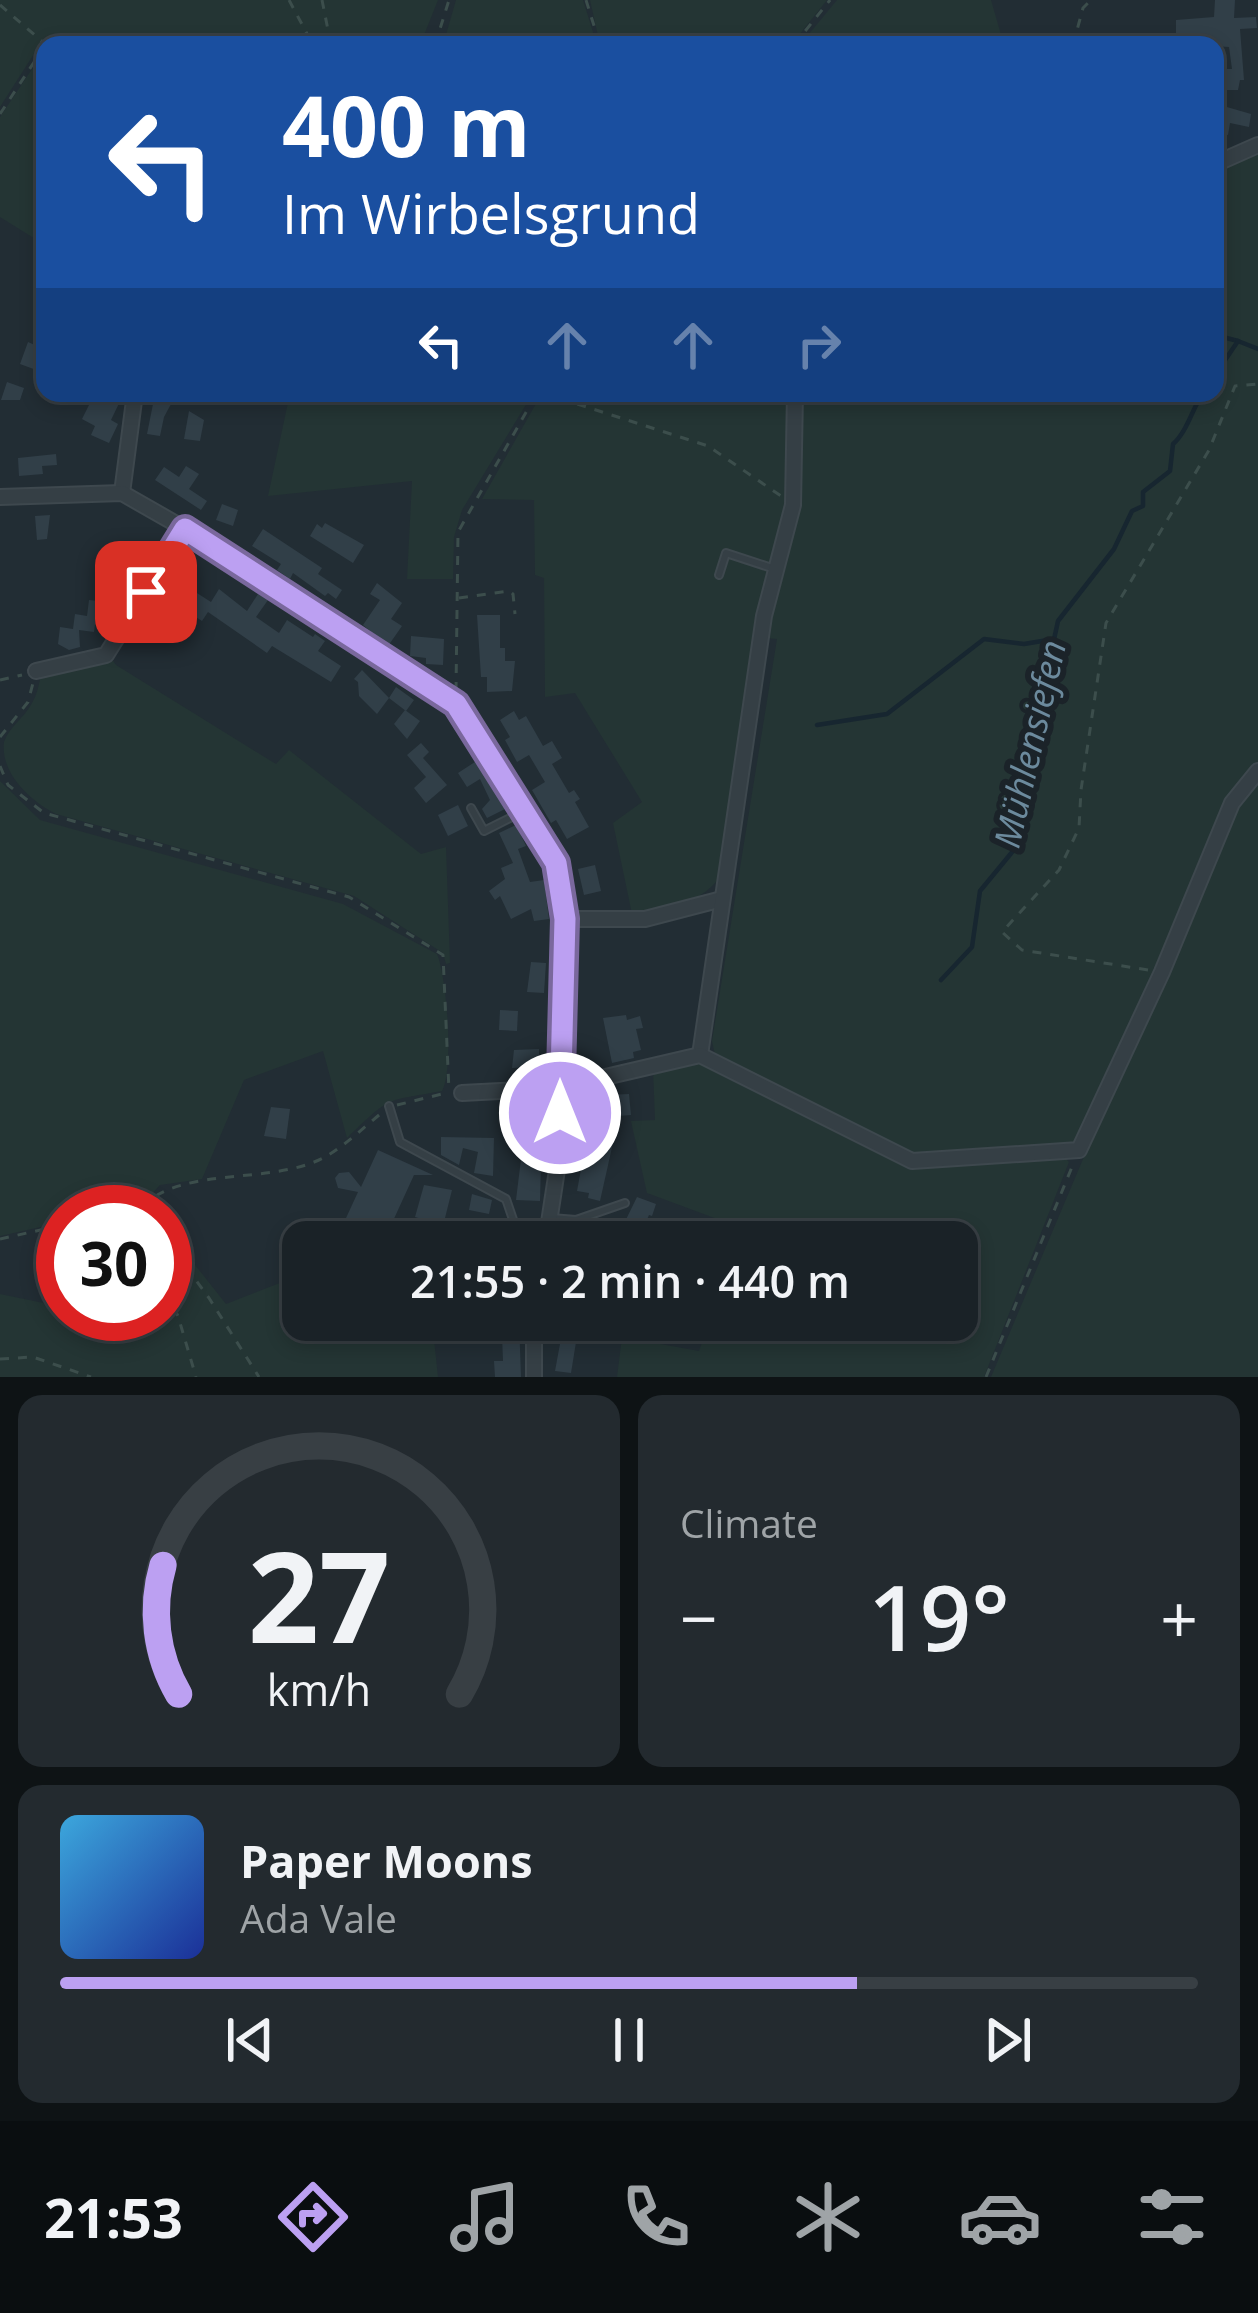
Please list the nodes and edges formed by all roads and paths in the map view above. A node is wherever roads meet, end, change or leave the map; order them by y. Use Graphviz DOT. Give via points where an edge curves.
graph roads {
  1 [pos="289,0"];
  2 [pos="322,0"];
  3 [pos="449,0"];
  4 [pos="586,0"];
  5 [pos="830,0"];
  6 [pos="1090,0"];
  7 [pos="0,5"];
  8 [pos="37,36"];
  9 [pos="308,36"];
  10 [pos="329,36"];
  11 [pos="438,36"];
  12 [pos="597,36"];
  13 [pos="801,36"];
  14 [pos="1075,36"];
  15 [pos="36,59"];
  16 [pos="0,114"];
  17 [pos="1258,145"];
  18 [pos="1224,160"];
  19 [pos="1258,384"];
  20 [pos="134,402"];
  21 [pos="535,402"];
  22 [pos="569,402"];
  23 [pos="795,402"];
  24 [pos="122,493"];
  25 [pos="0,497"];
  26 [pos="793,505"];
  27 [pos="185,529"];
  28 [pos="778,570"];
  29 [pos="718,575"];
  30 [pos="457,598"];
  31 [pos="514,614"];
  32 [pos="36,671"];
  33 [pos="0,680"];
  34 [pos="456,704"];
  35 [pos="0,736"];
  36 [pos="0,766"];
  37 [pos="1258,771"];
  38 [pos="471,808"];
  39 [pos="523,811"];
  40 [pos="722,899"];
  41 [pos="565,919"];
  42 [pos="1162,972"];
  43 [pos="700,1055"];
  44 [pos="558,1088"];
  45 [pos="456,1093"];
  46 [pos="389,1106"];
  47 [pos="1079,1150"];
  48 [pos="178,1185"];
  49 [pos="625,1203"];
  50 [pos="550,1218"];
  51 [pos="514,1221"];
  52 [pos="550,1221"];
  53 [pos="36,1231"];
  54 [pos="0,1239"];
  55 [pos="192,1275"];
  56 [pos="185,1341"];
  57 [pos="534,1341"];
  58 [pos="0,1359"];
  59 [pos="91,1377"];
  60 [pos="196,1377"];
  61 [pos="259,1377"];
  62 [pos="534,1377"];
  63 [pos="986,1377"];
  1 -- 9 [label="path"];
  2 -- 10 [label="path"];
  3 -- 11 [label="path"];
  4 -- 12 [label="path"];
  5 -- 13 [label="path"];
  6 -- 14 [label="path"];
  7 -- 8 [label="path"];
  15 -- 16 [label="path"];
  17 -- 18 [label="street"];
  19 -- 42 [label="path" via="1235,386 1209,449 1106,623 1079,828 1060,870 1002,932 1022,950"];
  20 -- 24 [label="street"];
  21 -- 30 [label="path" via="458,532"];
  22 -- 26 [label="path" via="708,446"];
  23 -- 26 [label="street"];
  24 -- 25 [label="street"];
  24 -- 27 [label="street"];
  26 -- 28 [label="street"];
  27 -- 32 [label="street" via="106,655"];
  27 -- 34 [label="street"];
  28 -- 29 [label="lane" via="726,553"];
  28 -- 40 [label="street" via="764,616"];
  30 -- 31 [label="path" via="509,591"];
  30 -- 34 [label="path"];
  32 -- 33 [label="path"];
  32 -- 35 [label="path" via="28,702"];
  34 -- 39 [label="street"];
  36 -- 45 [label="path" via="8,785 44,813 350,897 442,955"];
  37 -- 42 [label="street" via="1232,803"];
  38 -- 39 [label="lane" via="484,831"];
  39 -- 41 [label="street" via="556,863"];
  40 -- 41 [label="street" via="645,919"];
  40 -- 43 [label="street"];
  41 -- 44 [label="street"];
  42 -- 47 [label="street"];
  43 -- 44 [label="street"];
  43 -- 47 [label="street" via="912,1160"];
  44 -- 45 [label="street"];
  44 -- 50 [label="street" via="562,1137"];
  45 -- 46 [label="path"];
  46 -- 48 [label="path" via="322,1159"];
  46 -- 51 [label="lane" via="400,1142 506,1199"];
  47 -- 63 [label="path"];
  49 -- 50 [label="lane" via="576,1220"];
  50 -- 52 [label="street"];
  53 -- 54 [label="path"];
  55 -- 61 [label="path"];
  56 -- 60 [label="path"];
  57 -- 62 [label="street"];
  58 -- 59 [label="path" via="33,1357"];
}
